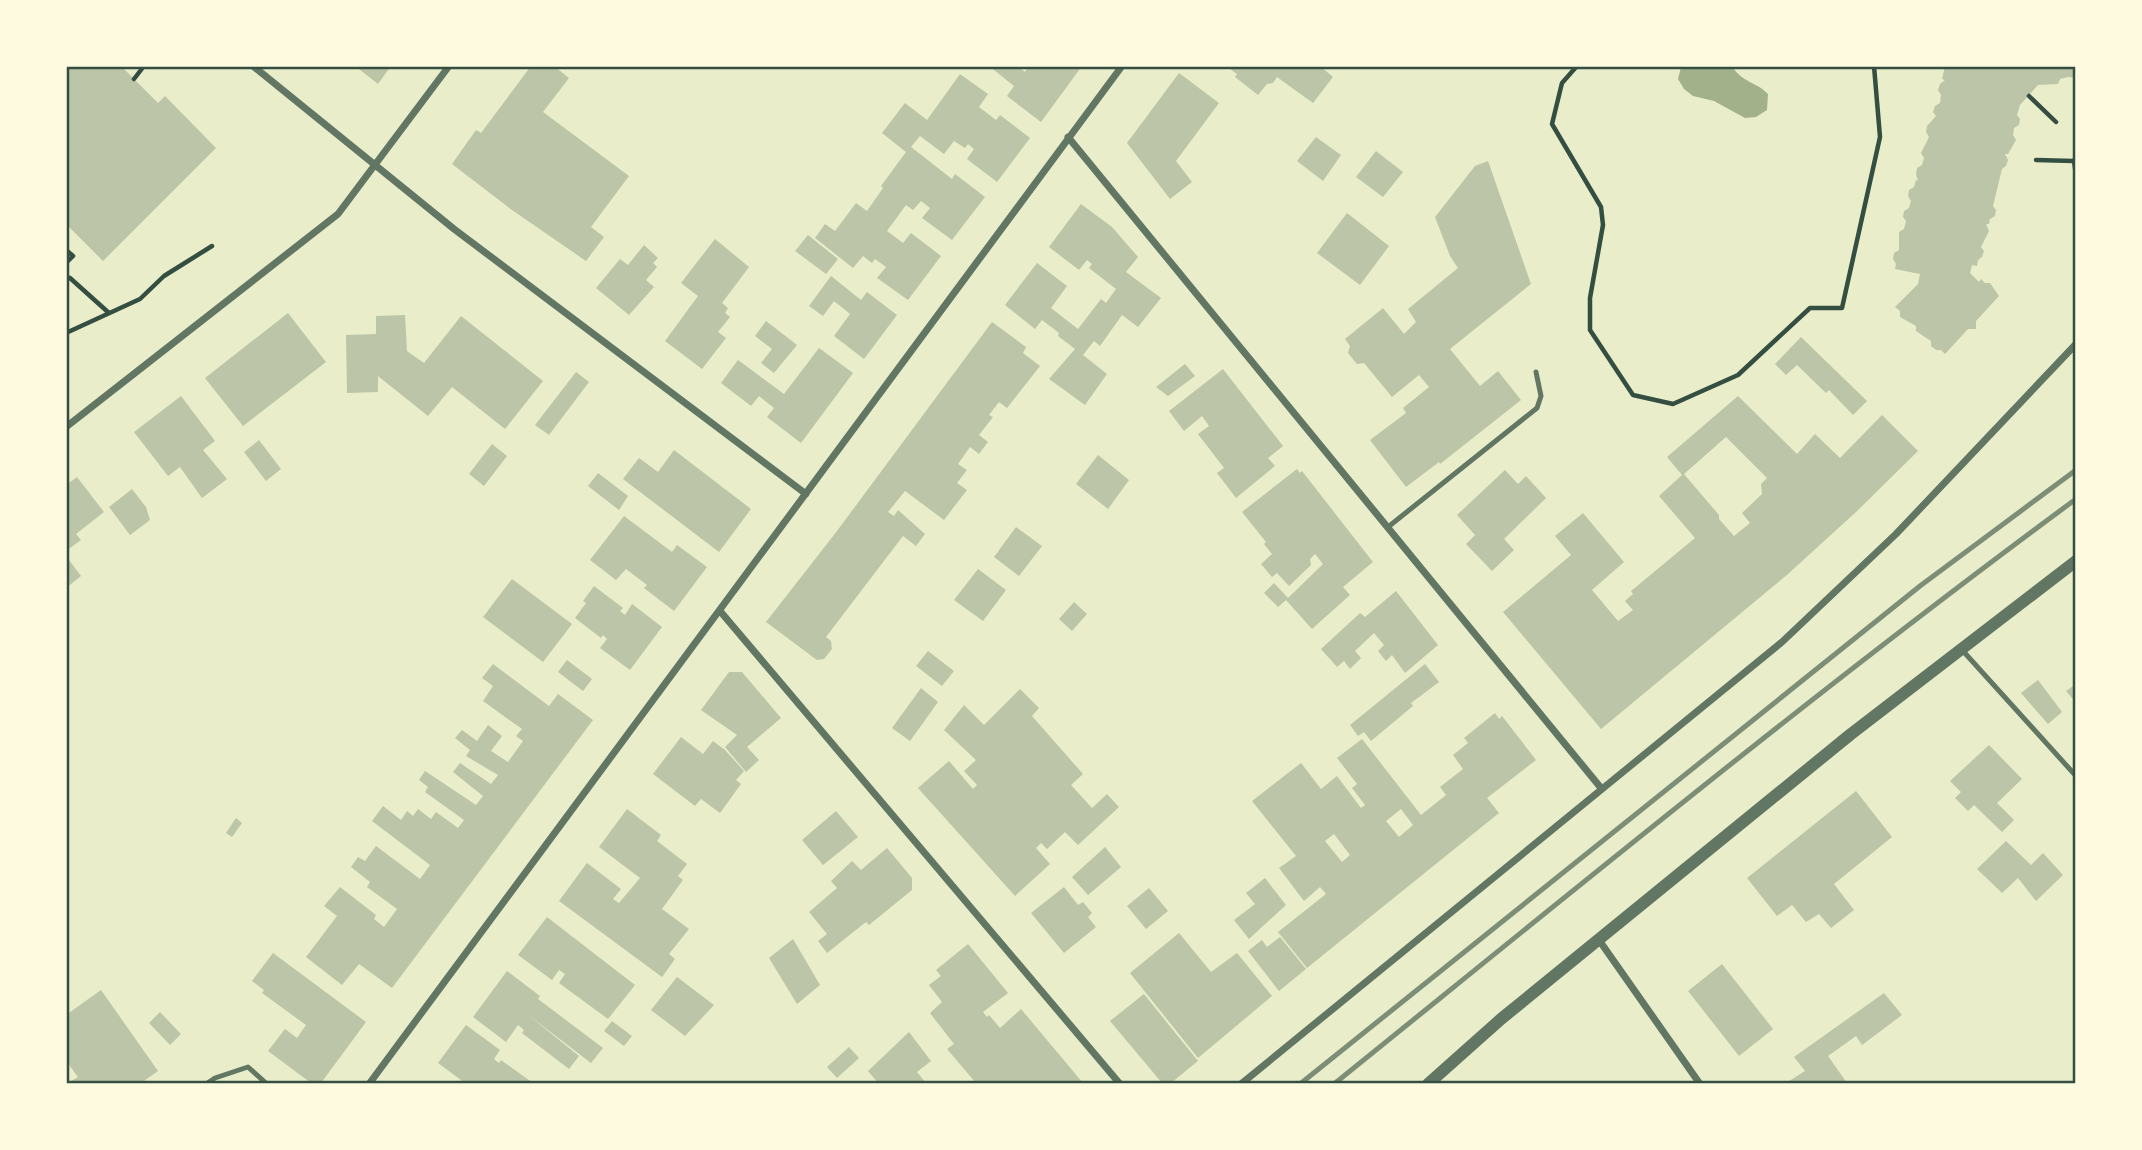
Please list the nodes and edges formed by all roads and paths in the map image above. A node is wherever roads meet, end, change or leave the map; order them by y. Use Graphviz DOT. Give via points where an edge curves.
graph roads {
  1 [pos="144,66"];
  2 [pos="253,66"];
  3 [pos="449,66"];
  4 [pos="1122,66"];
  5 [pos="1577,66"];
  6 [pos="1874,66"];
  7 [pos="134,79"];
  8 [pos="2029,96"];
  9 [pos="2056,122"];
  10 [pos="1068,137"];
  11 [pos="2075,159"];
  12 [pos="2036,160"];
  13 [pos="376,166"];
  14 [pos="2076,175"];
  15 [pos="212,246"];
  16 [pos="66,250"];
  17 [pos="66,263"];
  18 [pos="68,277"];
  19 [pos="108,313"];
  20 [pos="66,333"];
  21 [pos="2076,345"];
  22 [pos="1536,372"];
  23 [pos="66,427"];
  24 [pos="806,494"];
  25 [pos="1388,527"];
  26 [pos="2076,561"];
  27 [pos="720,611"];
  28 [pos="1961,648"];
  29 [pos="2076,776"];
  30 [pos="1601,788"];
  31 [pos="1600,940"];
  32 [pos="206,1083"];
  33 [pos="267,1083"];
  34 [pos="369,1083"];
  35 [pos="1120,1083"];
  36 [pos="1241,1083"];
  37 [pos="1428,1083"];
  38 [pos="1700,1083"];
  1 -- 7 [label="path"];
  2 -- 13 [label="street"];
  3 -- 13 [label="street"];
  4 -- 10 [label="street"];
  5 -- 6 [label="path" via="1562,83 1552,124 1601,207 1603,225 1590,298 1590,330 1633,395 1673,404 1738,376 1810,308 1842,307 1880,137"];
  8 -- 9 [label="path"];
  10 -- 24 [label="street"];
  10 -- 25 [label="street"];
  11 -- 12 [label="path"];
  11 -- 14 [label="path"];
  13 -- 23 [label="street" via="338,214"];
  13 -- 24 [label="street"];
  15 -- 19 [label="path" via="164,276 140,299"];
  16 -- 17 [label="path" via="73,257"];
  18 -- 19 [label="path"];
  19 -- 20 [label="path"];
  21 -- 30 [label="street" via="1896,534 1782,642"];
  22 -- 25 [label="lane" via="1541,396 1537,408"];
  24 -- 27 [label="street"];
  25 -- 30 [label="street"];
  26 -- 28 [label="street"];
  27 -- 34 [label="street"];
  27 -- 35 [label="street"];
  28 -- 29 [label="lane"];
  28 -- 31 [label="street"];
  30 -- 36 [label="street"];
  31 -- 37 [label="street"];
  31 -- 38 [label="street"];
  32 -- 33 [label="lane" via="248,1067"];
}
